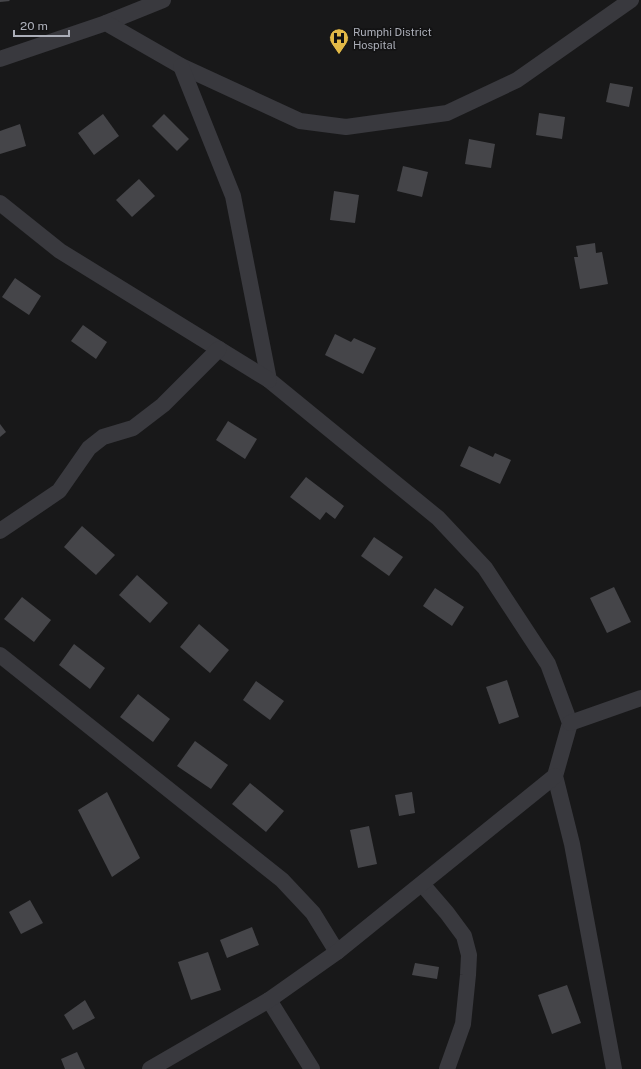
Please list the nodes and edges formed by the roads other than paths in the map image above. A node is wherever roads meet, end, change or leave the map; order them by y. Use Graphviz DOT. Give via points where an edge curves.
graph roads {
  1 [pos="163,0"];
  2 [pos="631,0"];
  3 [pos="106,23"];
  4 [pos="0,59"];
  5 [pos="181,66"];
  6 [pos="0,203"];
  7 [pos="218,349"];
  8 [pos="269,380"];
  9 [pos="0,531"];
  10 [pos="0,655"];
  11 [pos="641,698"];
  12 [pos="570,723"];
  13 [pos="555,776"];
  14 [pos="422,884"];
  15 [pos="337,952"];
  16 [pos="269,1000"];
  17 [pos="150,1069"];
  18 [pos="312,1069"];
  19 [pos="447,1069"];
  20 [pos="614,1069"];
  1 -- 3 [label="street"];
  2 -- 5 [label="street" via="517,80 447,113 346,127 300,121"];
  3 -- 4 [label="street"];
  3 -- 5 [label="street"];
  5 -- 8 [label="street" via="233,196"];
  6 -- 7 [label="street" via="60,251"];
  7 -- 8 [label="street"];
  7 -- 9 [label="street" via="164,405 133,428 103,437 89,448 58,491"];
  8 -- 12 [label="street" via="438,518 485,568 548,664"];
  10 -- 15 [label="street" via="282,880 313,914"];
  11 -- 12 [label="street"];
  12 -- 13 [label="street"];
  13 -- 14 [label="street"];
  13 -- 20 [label="street" via="572,844"];
  14 -- 15 [label="street"];
  14 -- 19 [label="street" via="464,936 469,955 463,1024"];
  15 -- 16 [label="street"];
  16 -- 17 [label="street"];
  16 -- 18 [label="street"];
}
